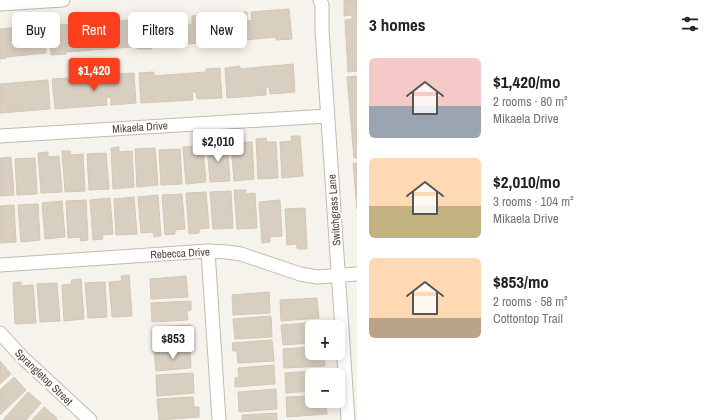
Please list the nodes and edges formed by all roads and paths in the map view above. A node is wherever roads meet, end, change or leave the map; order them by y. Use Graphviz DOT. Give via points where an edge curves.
graph roads {
  1 [pos="63,0"];
  2 [pos="320,0"];
  3 [pos="0,4"];
  4 [pos="327,116"];
  5 [pos="0,136"];
  6 [pos="208,251"];
  7 [pos="0,265"];
  8 [pos="357,274"];
  9 [pos="339,275"];
  10 [pos="0,332"];
  11 [pos="90,420"];
  12 [pos="219,420"];
  13 [pos="348,420"];
  1 -- 3 [label="street"];
  2 -- 4 [label="street, Switchgrass Lane"];
  4 -- 5 [label="street, Mikaela Drive"];
  4 -- 9 [label="street, Switchgrass Lane"];
  6 -- 7 [label="street, Rebecca Drive"];
  6 -- 9 [label="street, Rebecca Drive" via="241,254 300,274"];
  6 -- 12 [label="street"];
  8 -- 9 [label="street, Rebecca Drive"];
  9 -- 13 [label="street, Switchgrass Lane"];
  10 -- 11 [label="street, Sprangletop Street" via="22,357"];
}
